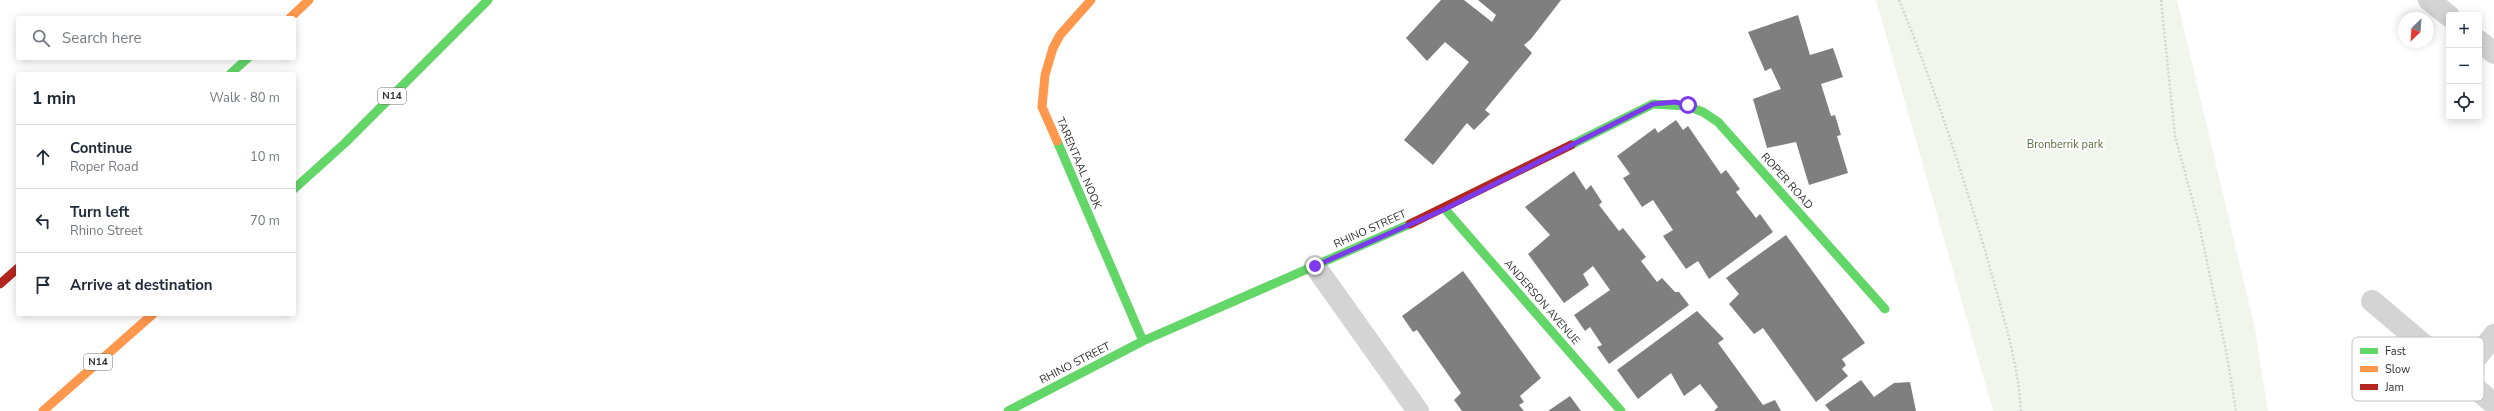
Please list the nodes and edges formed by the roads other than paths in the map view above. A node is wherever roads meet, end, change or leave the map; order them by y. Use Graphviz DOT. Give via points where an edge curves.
graph roads {
  1 [pos="309,0"];
  2 [pos="488,0"];
  3 [pos="1091,0"];
  4 [pos="2429,0"];
  5 [pos="2446,14"];
  6 [pos="292,16"];
  7 [pos="2482,43"];
  8 [pos="2494,53"];
  9 [pos="246,60"];
  10 [pos="232,72"];
  11 [pos="1653,104"];
  12 [pos="296,187"];
  13 [pos="1445,209"];
  14 [pos="1315,266"];
  15 [pos="16,270"];
  16 [pos="0,284"];
  17 [pos="2372,300"];
  18 [pos="1885,309"];
  19 [pos="151,316"];
  20 [pos="2494,335"];
  21 [pos="2416,337"];
  22 [pos="1144,341"];
  23 [pos="2484,348"];
  24 [pos="2484,395"];
  25 [pos="2494,404"];
  26 [pos="43,411"];
  27 [pos="1008,411"];
  28 [pos="1418,411"];
  29 [pos="1621,411"];
  1 -- 6 [label="main road"];
  2 -- 12 [label="main road, N14" via="345,143"];
  3 -- 22 [label="main road, TARENTAAL NOOK" via="1073,16 1046,62 1042,81 1042,107"];
  4 -- 5 [label="street"];
  7 -- 8 [label="street"];
  9 -- 10 [label="main road"];
  11 -- 13 [label="main road, RHINO STREET"];
  11 -- 18 [label="main road, ROPER ROAD" via="1675,102 1709,114"];
  13 -- 14 [label="main road, RHINO STREET"];
  13 -- 29 [label="main road, ANDERSON AVENUE"];
  14 -- 22 [label="main road, RHINO STREET"];
  14 -- 28 [label="street"];
  15 -- 16 [label="main road"];
  17 -- 21 [label="street"];
  19 -- 26 [label="main road, N14"];
  20 -- 23 [label="street"];
  22 -- 27 [label="main road, RHINO STREET"];
  24 -- 25 [label="street"];
}
